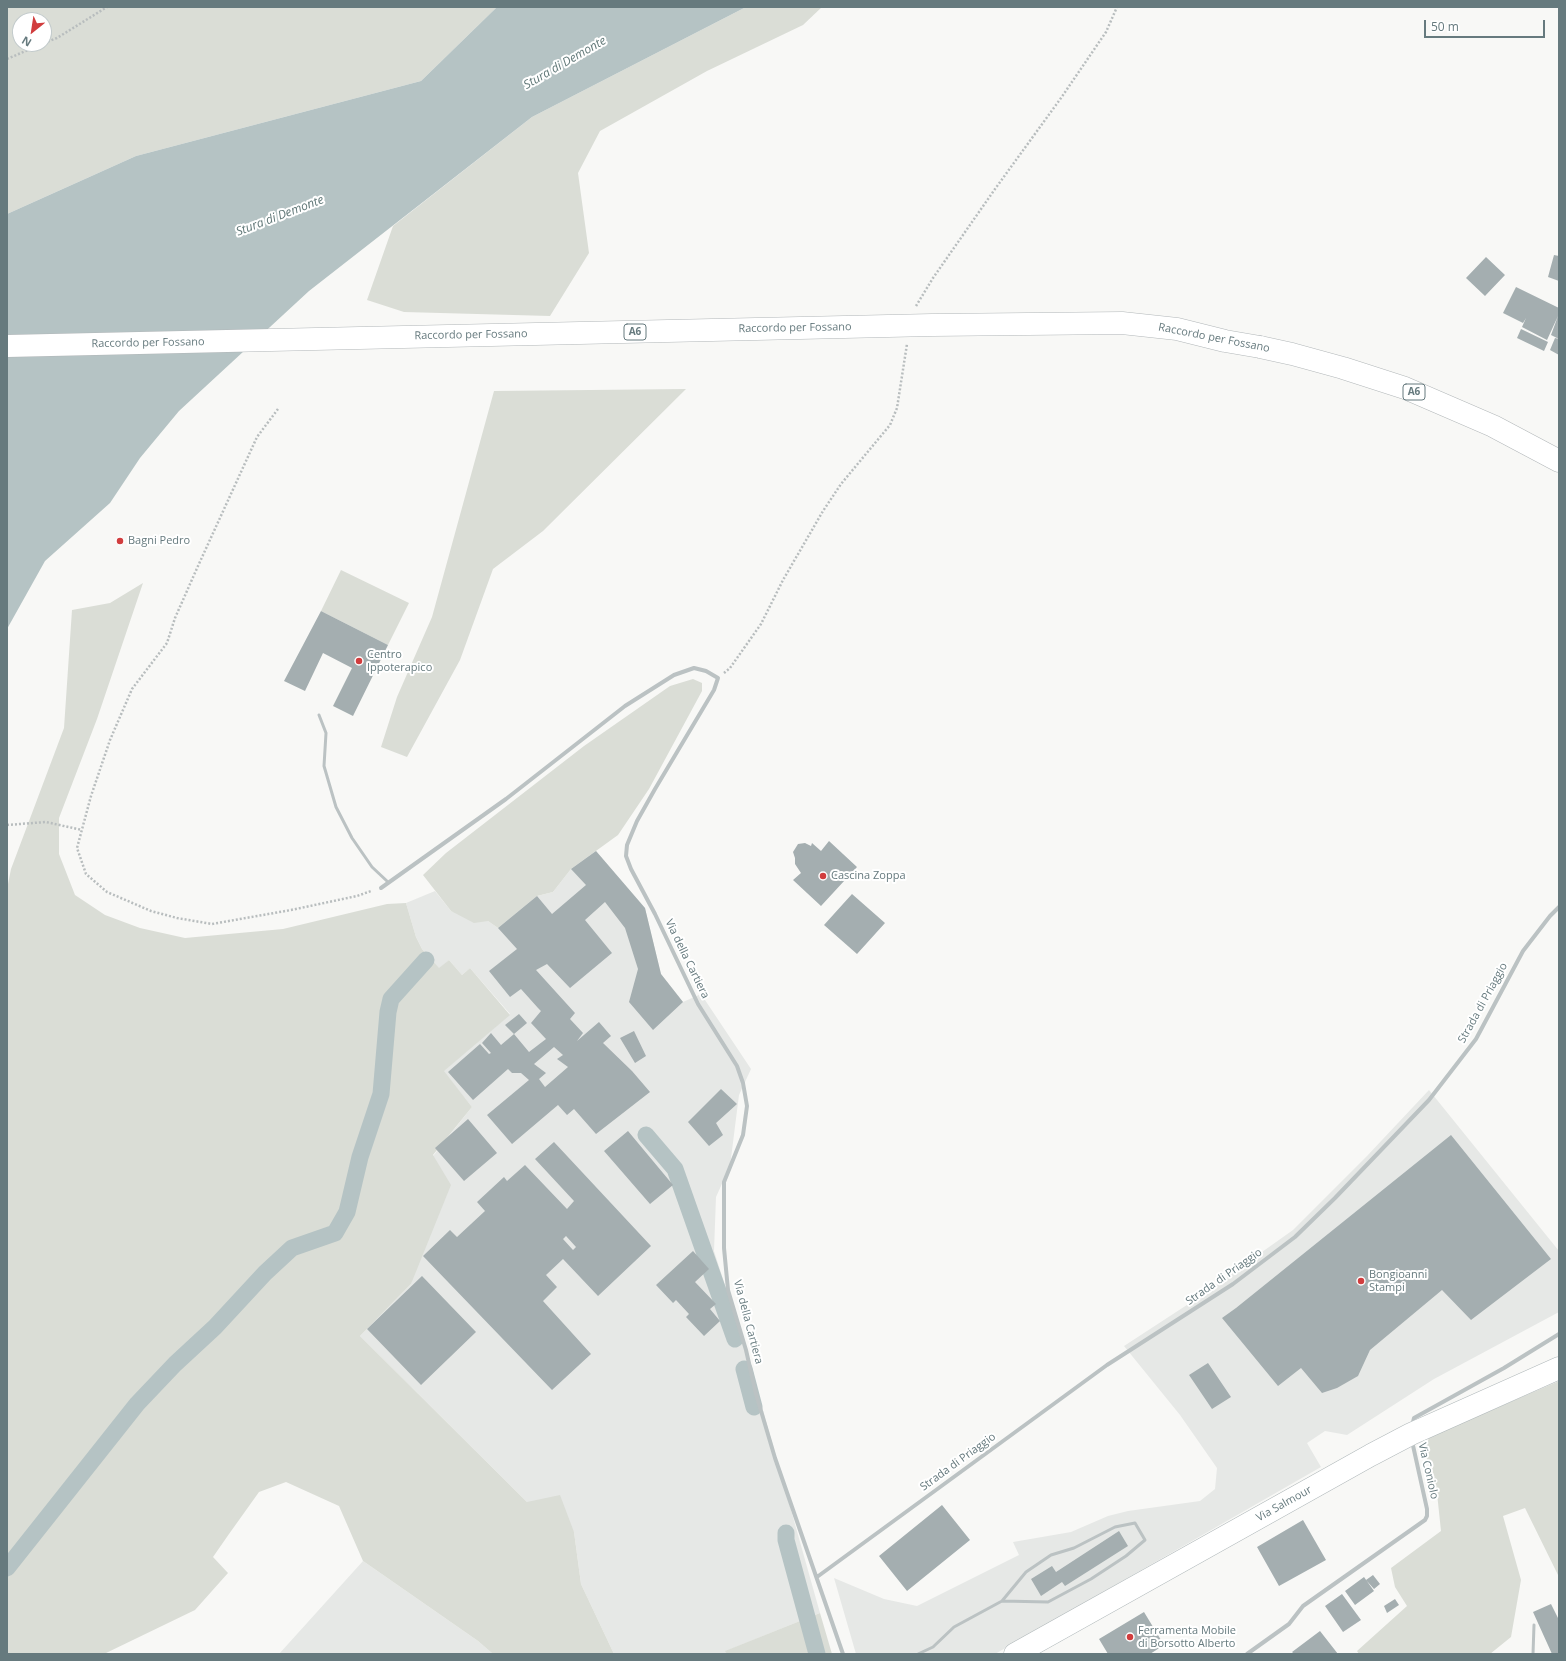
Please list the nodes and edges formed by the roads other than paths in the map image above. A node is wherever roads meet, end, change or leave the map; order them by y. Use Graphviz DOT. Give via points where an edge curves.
graph roads {
  1 [pos="7,346"];
  2 [pos="1559,461"];
  3 [pos="320,715"];
  4 [pos="388,882"];
  5 [pos="381,888"];
  6 [pos="1559,907"];
  7 [pos="1559,1334"];
  8 [pos="1559,1368"];
  9 [pos="1411,1434"];
  10 [pos="817,1577"];
  11 [pos="1002,1601"];
  12 [pos="1534,1625"];
  13 [pos="843,1654"];
  14 [pos="918,1654"];
  15 [pos="1016,1654"];
  16 [pos="1247,1654"];
  17 [pos="1533,1654"];
  1 -- 2 [label="main road, Raccordo per Fossano / A6, bridge" via="1122,323 1177,329 1343,368 1405,388 1487,423"];
  3 -- 4 [label="lane" via="326,733 324,766 336,807 352,838 372,867"];
  4 -- 5 [label="street"];
  4 -- 10 [label="street, Via della Cartiera" via="506,799 624,706 668,679 694,668 718,678 714,690 637,822 627,845 626,856 698,1004 737,1066 743,1083 747,1106 743,1135 724,1182 724,1248 728,1290 775,1458"];
  6 -- 10 [label="street, Strada di Priaggio" via="1523,950 1476,1039 1429,1100 1295,1237 1233,1284 1107,1366"];
  7 -- 9 [label="street, Via Coniolo" via="1414,1418"];
  8 -- 9 [label="main road, Via Salmour"];
  9 -- 15 [label="main road, Via Salmour"];
  9 -- 16 [label="street, Via Coniolo" via="1427,1516 1303,1606 1289,1624"];
  10 -- 13 [label="street, Via della Cartiera"];
  11 -- 11 [label="lane" via="1026,1572 1051,1555 1074,1548 1115,1527 1136,1523 1146,1540 1091,1579 1048,1602"];
  11 -- 14 [label="lane" via="954,1626 932,1647"];
  12 -- 17 [label="lane"];
}
